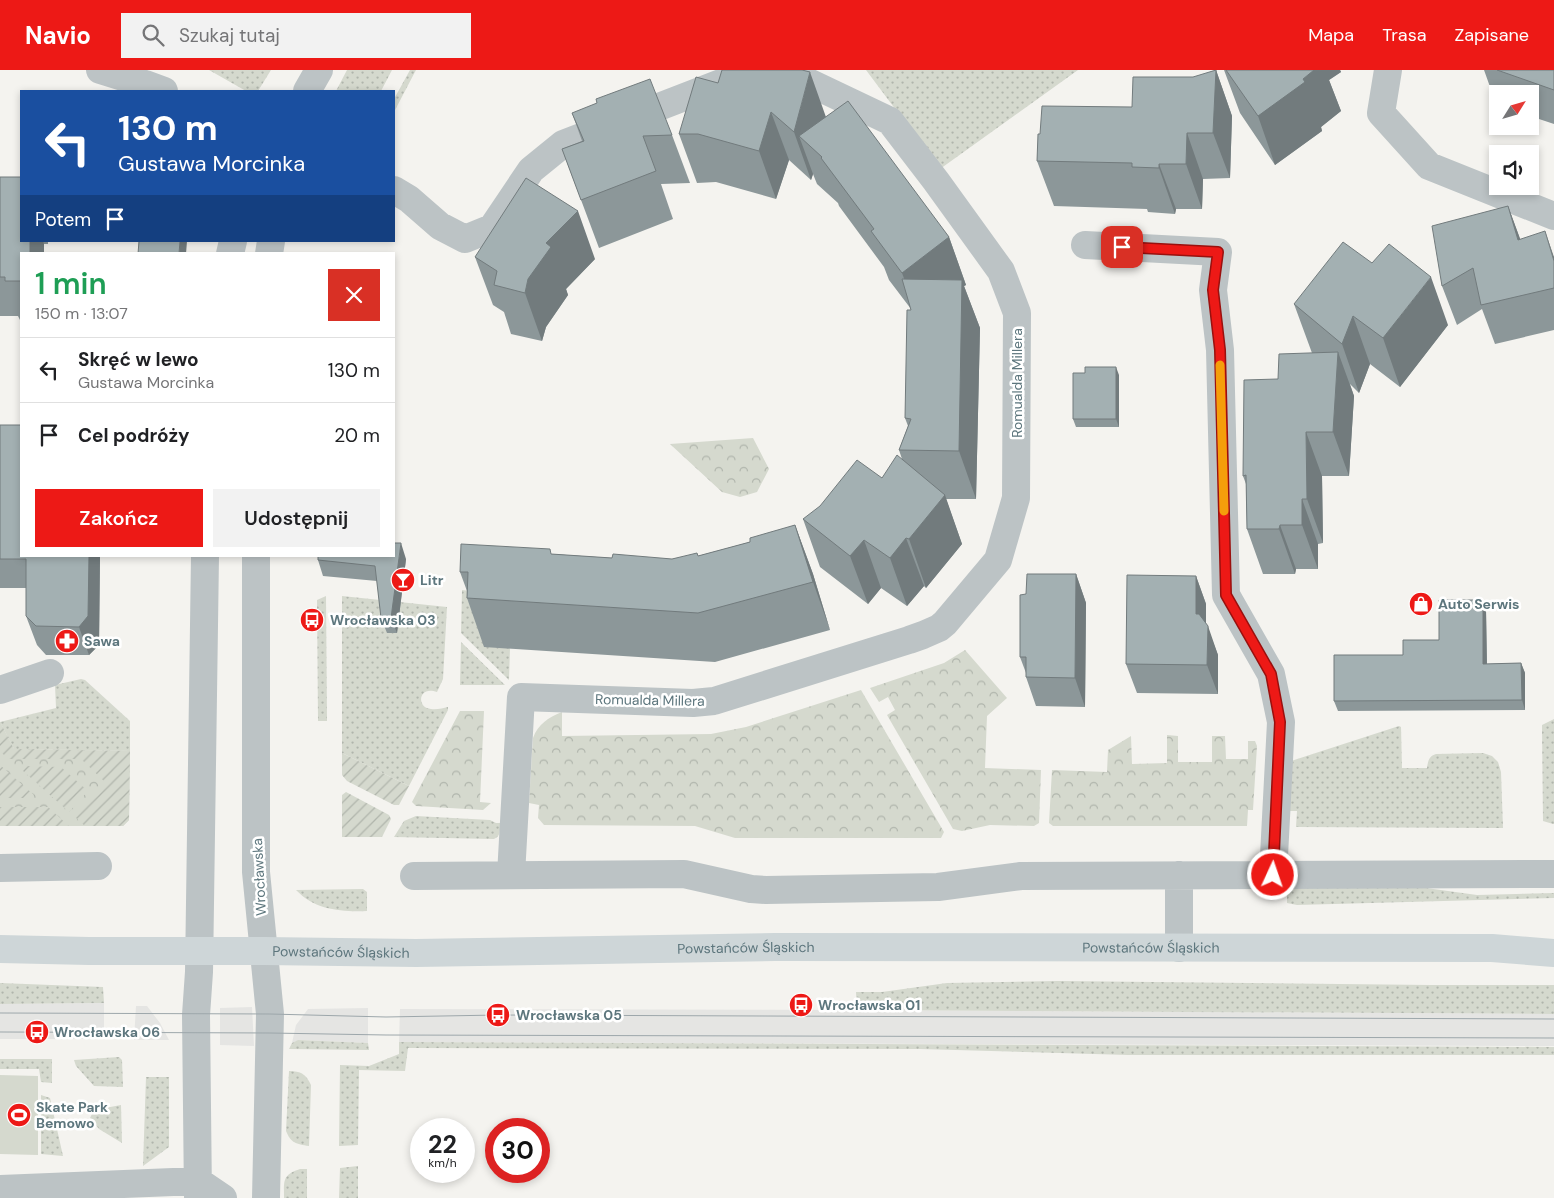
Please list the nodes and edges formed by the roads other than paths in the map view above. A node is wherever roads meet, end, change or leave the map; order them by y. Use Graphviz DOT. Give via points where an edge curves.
graph roads {
  1 [pos="100,70"];
  2 [pos="319,70"];
  3 [pos="1388,70"];
  4 [pos="161,90"];
  5 [pos="308,90"];
  6 [pos="395,191"];
  7 [pos="1554,216"];
  8 [pos="1084,245"];
  9 [pos="205,557"];
  10 [pos="256,557"];
  11 [pos="50,673"];
  12 [pos="0,690"];
  13 [pos="98,866"];
  14 [pos="0,868"];
  15 [pos="1554,874"];
  16 [pos="511,875"];
  17 [pos="1273,875"];
  18 [pos="414,876"];
  19 [pos="1179,876"];
  20 [pos="1554,940"];
  21 [pos="0,948"];
  22 [pos="1179,948"];
  23 [pos="1492,948"];
  24 [pos="200,951"];
  25 [pos="264,951"];
  26 [pos="1554,953"];
  27 [pos="0,1189"];
  28 [pos="198,1189"];
  29 [pos="223,1198"];
  30 [pos="266,1198"];
  1 -- 4 [label="street"];
  2 -- 5 [label="street"];
  3 -- 7 [label="street" via="1381,113 1429,166"];
  6 -- 16 [label="street, Romualda Millera" via="440,226 465,238 492,228 531,170 562,144 741,75 802,79 890,121 1001,271 1017,313 1016,498 998,560 945,623 909,640 714,701 521,697"];
  8 -- 17 [label="street" via="1218,252 1213,290 1220,350 1226,595 1271,674 1280,722"];
  9 -- 24 [label="street"];
  10 -- 25 [label="street, Wrocławska" via="256,872"];
  11 -- 12 [label="street"];
  13 -- 14 [label="street"];
  15 -- 17 [label="street"];
  16 -- 18 [label="street"];
  16 -- 19 [label="street" via="684,874 766,890 938,887 1021,876"];
  17 -- 19 [label="street"];
  19 -- 22 [label="street"];
  20 -- 23 [label="main road, Powstańców Śląskich"];
  21 -- 24 [label="main road, Powstańców Śląskich"];
  22 -- 23 [label="main road, Powstańców Śląskich"];
  22 -- 25 [label="main road, Powstańców Śląskich"];
  23 -- 26 [label="main road, Powstańców Śląskich"];
  24 -- 25 [label="main road, Powstańców Śląskich"];
  24 -- 28 [label="street" via="196,1015"];
  25 -- 30 [label="street, Wrocławska" via="270,1014"];
  27 -- 28 [label="street"];
  28 -- 29 [label="street"];
}
